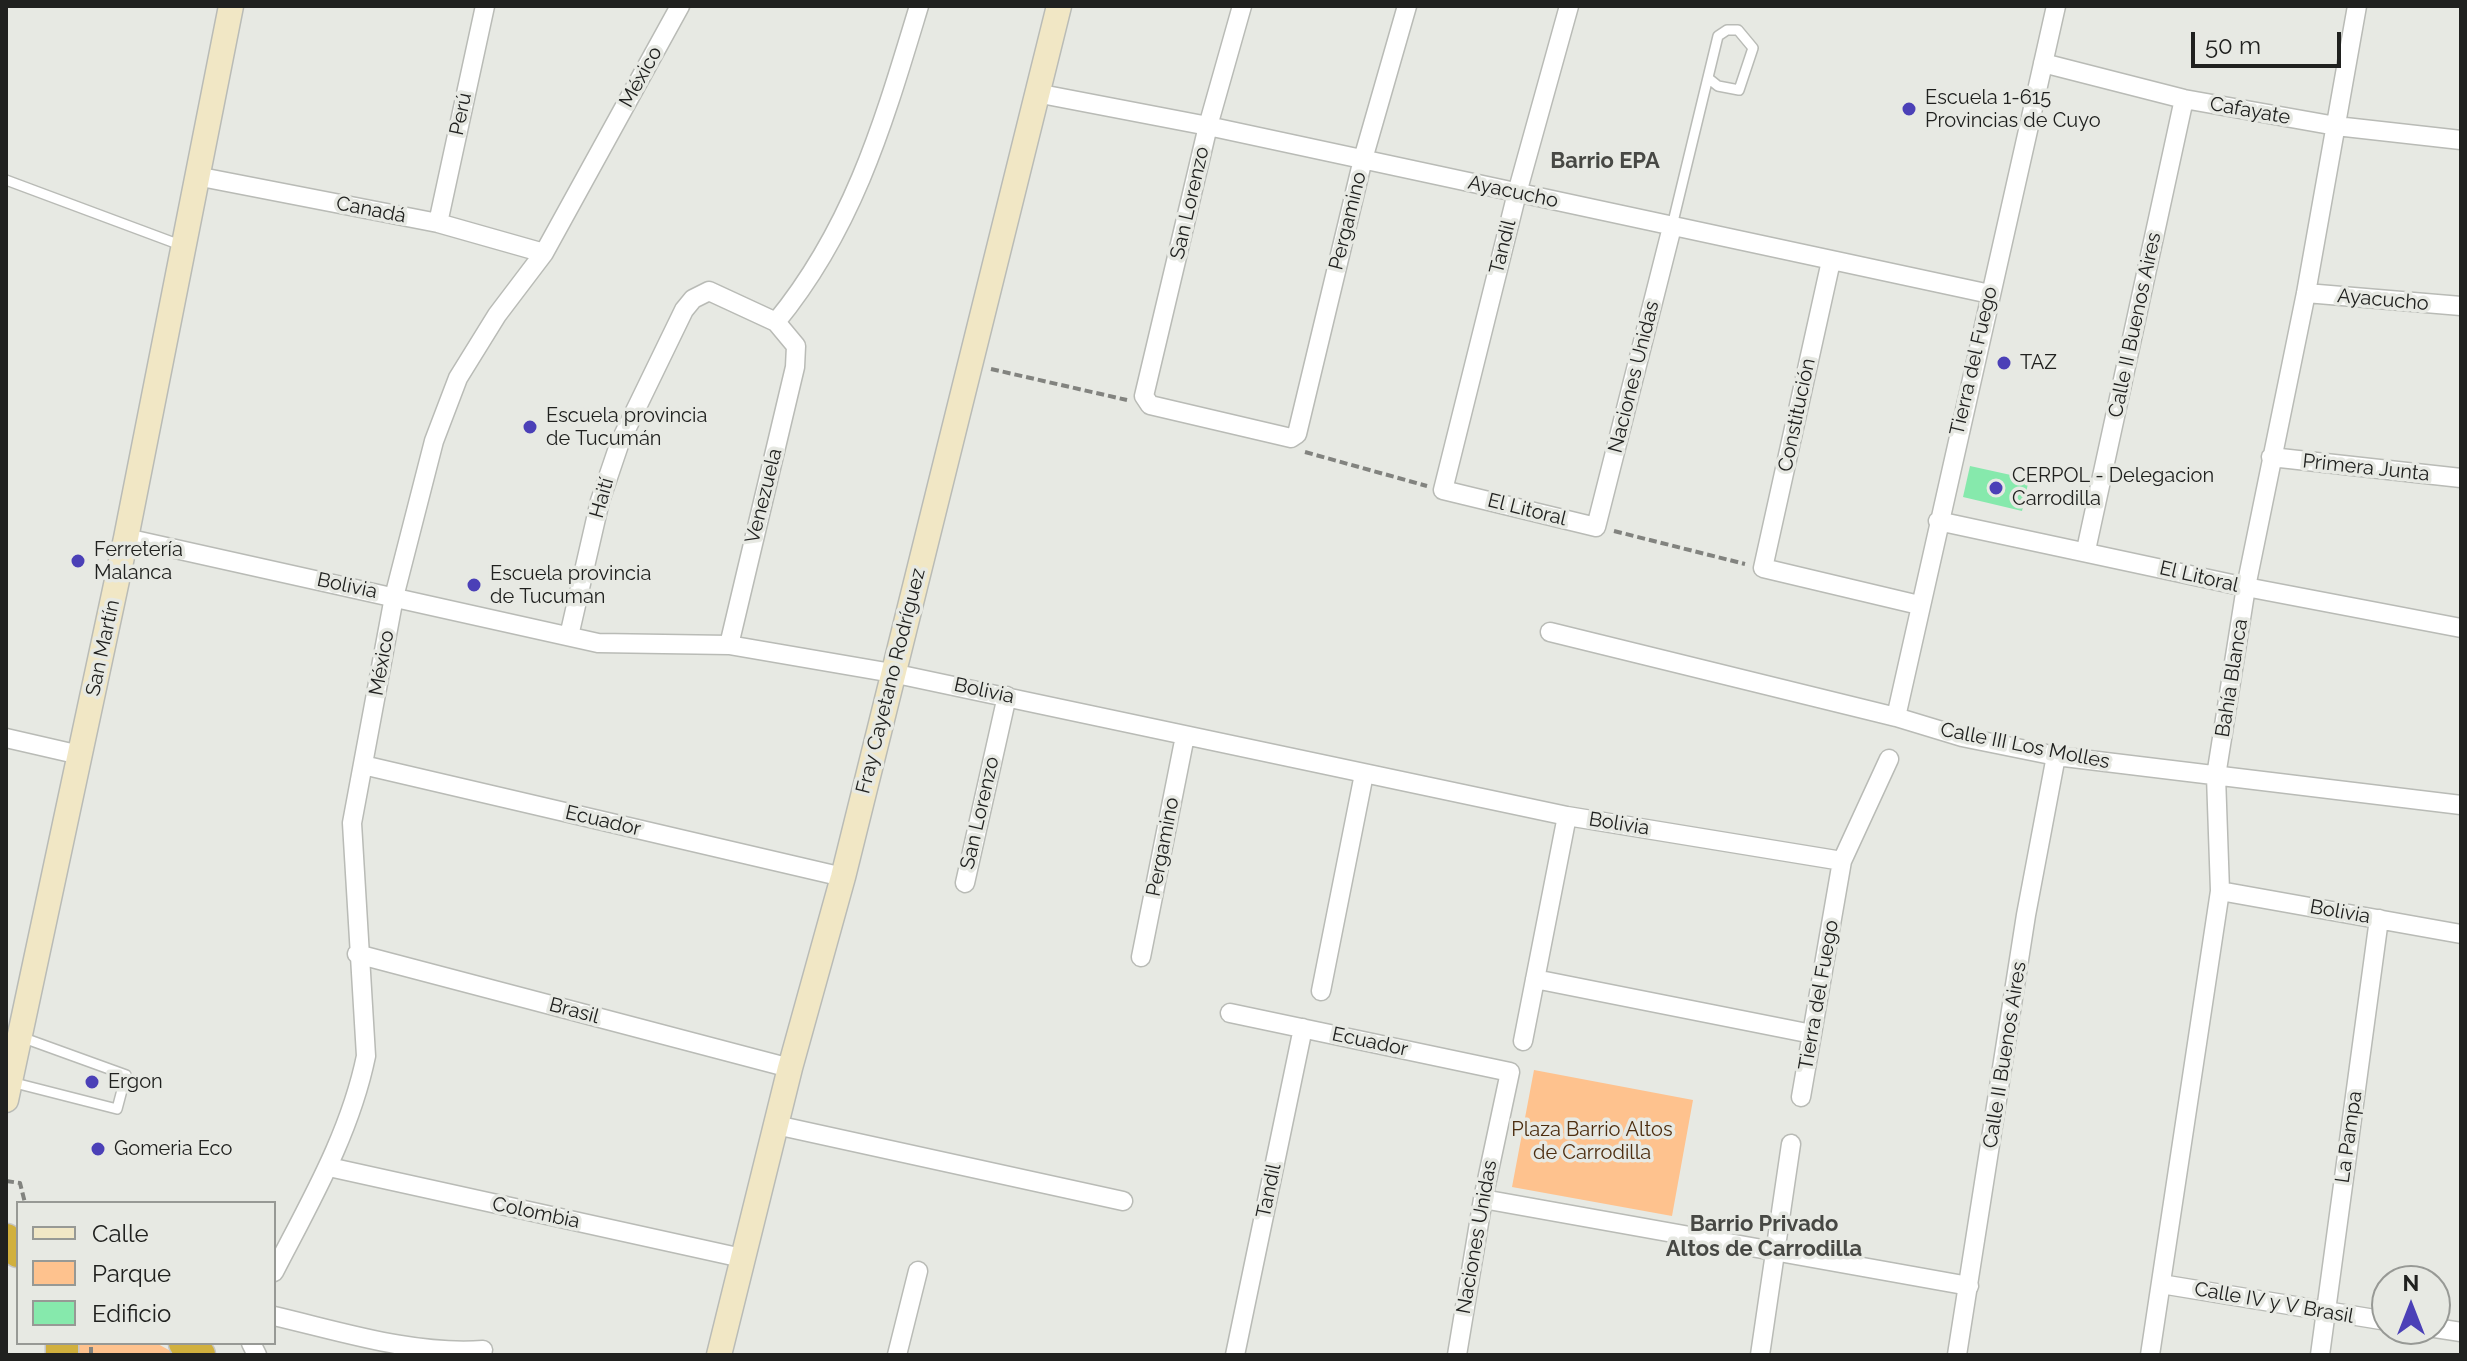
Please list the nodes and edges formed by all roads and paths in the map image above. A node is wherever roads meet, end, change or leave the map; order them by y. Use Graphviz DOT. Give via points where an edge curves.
graph roads {
  1 [pos="231,6"];
  2 [pos="485,6"];
  3 [pos="680,6"];
  4 [pos="919,6"];
  5 [pos="1059,6"];
  6 [pos="1242,6"];
  7 [pos="1407,6"];
  8 [pos="1569,6"];
  9 [pos="2056,6"];
  10 [pos="2357,6"];
  11 [pos="2043,63"];
  12 [pos="1708,78"];
  13 [pos="1036,93"];
  14 [pos="2184,99"];
  15 [pos="1208,126"];
  16 [pos="2336,126"];
  17 [pos="2461,140"];
  18 [pos="1363,159"];
  19 [pos="196,176"];
  20 [pos="6,180"];
  21 [pos="1517,193"];
  22 [pos="438,223"];
  23 [pos="1672,227"];
  24 [pos="183,246"];
  25 [pos="544,253"];
  26 [pos="1831,261"];
  27 [pos="2306,293"];
  28 [pos="1990,294"];
  29 [pos="2461,306"];
  30 [pos="776,322"];
  31 [pos="969,364"];
  32 [pos="1148,403"];
  33 [pos="1294,437"];
  34 [pos="2271,457"];
  35 [pos="2461,478"];
  36 [pos="1443,490"];
  37 [pos="1938,521"];
  38 [pos="1596,527"];
  39 [pos="126,538"];
  40 [pos="2086,550"];
  41 [pos="1763,568"];
  42 [pos="2246,587"];
  43 [pos="394,597"];
  44 [pos="1919,605"];
  45 [pos="2461,628"];
  46 [pos="1550,632"];
  47 [pos="569,636"];
  48 [pos="729,645"];
  49 [pos="892,673"];
  50 [pos="1007,696"];
  51 [pos="1896,717"];
  52 [pos="1185,736"];
  53 [pos="6,738"];
  54 [pos="80,755"];
  55 [pos="2056,756"];
  56 [pos="1889,759"];
  57 [pos="363,765"];
  58 [pos="1364,774"];
  59 [pos="2216,776"];
  60 [pos="2461,805"];
  61 [pos="1567,816"];
  62 [pos="1842,861"];
  63 [pos="843,877"];
  64 [pos="965,883"];
  65 [pos="2220,891"];
  66 [pos="2379,919"];
  67 [pos="2461,934"];
  68 [pos="357,954"];
  69 [pos="1141,957"];
  70 [pos="1535,979"];
  71 [pos="1321,991"];
  72 [pos="1230,1013"];
  73 [pos="1303,1028"];
  74 [pos="1812,1034"];
  75 [pos="20,1037"];
  76 [pos="1523,1041"];
  77 [pos="790,1068"];
  78 [pos="1510,1072"];
  79 [pos="8,1091"];
  80 [pos="1801,1097"];
  81 [pos="776,1125"];
  82 [pos="1791,1144"];
  83 [pos="329,1167"];
  84 [pos="6,1181"];
  85 [pos="1483,1199"];
  86 [pos="24,1201"];
  87 [pos="1123,1201"];
  88 [pos="1776,1252"];
  89 [pos="742,1258"];
  90 [pos="276,1268"];
  91 [pos="918,1271"];
  92 [pos="2161,1284"];
  93 [pos="1969,1286"];
  94 [pos="2326,1312"];
  95 [pos="276,1316"];
  96 [pos="2371,1319"];
  97 [pos="483,1350"];
  98 [pos="719,1355"];
  99 [pos="897,1355"];
  100 [pos="1235,1355"];
  101 [pos="1457,1355"];
  102 [pos="1760,1355"];
  103 [pos="1957,1355"];
  104 [pos="2150,1355"];
  105 [pos="2320,1355"];
  1 -- 19 [label="street, San Martín"];
  2 -- 22 [label="street, Perú"];
  3 -- 25 [label="street, México"];
  4 -- 30 [label="street" via="868,168 807,284"];
  5 -- 13 [label="street, Fray Cayetano Rodríguez"];
  6 -- 15 [label="street, San Lorenzo"];
  7 -- 18 [label="street, Pergamino"];
  8 -- 21 [label="street, Tandil"];
  9 -- 11 [label="street, Tierra del Fuego"];
  10 -- 16 [label="street, Bahía Blanca"];
  11 -- 14 [label="street, Cafayate"];
  11 -- 28 [label="street, Tierra del Fuego"];
  12 -- 12 [label="lane" via="1739,90 1753,48 1738,30 1718,36"];
  12 -- 23 [label="lane"];
  13 -- 15 [label="street, Ayacucho"];
  13 -- 31 [label="street, Fray Cayetano Rodríguez"];
  14 -- 16 [label="street, Cafayate"];
  14 -- 40 [label="street, Calle II Buenos Aires"];
  15 -- 18 [label="street, Ayacucho"];
  15 -- 32 [label="street, San Lorenzo"];
  16 -- 17 [label="street, Cafayate"];
  16 -- 27 [label="street, Bahía Blanca"];
  18 -- 21 [label="street, Ayacucho"];
  18 -- 33 [label="street, Pergamino"];
  19 -- 22 [label="street, Canadá"];
  19 -- 24 [label="street, San Martín"];
  20 -- 24 [label="lane"];
  21 -- 23 [label="street, Ayacucho"];
  21 -- 36 [label="street, Tandil"];
  22 -- 25 [label="street, Canadá"];
  23 -- 26 [label="street, Ayacucho"];
  23 -- 38 [label="street, Naciones Unidas"];
  24 -- 39 [label="street, San Martín"];
  25 -- 43 [label="street, México" via="458,378 434,441"];
  26 -- 28 [label="street, Ayacucho"];
  26 -- 41 [label="street, Constitución"];
  27 -- 29 [label="street, Ayacucho"];
  27 -- 34 [label="street, Bahía Blanca"];
  28 -- 37 [label="street, Tierra del Fuego"];
  30 -- 47 [label="street, Haití" via="709,291 684,310 620,442 600,501"];
  30 -- 48 [label="street, Venezuela" via="796,346 795,367"];
  31 -- 32 [label="path"];
  31 -- 49 [label="street, Fray Cayetano Rodríguez"];
  32 -- 33 [label="street"];
  33 -- 36 [label="path" via="1305,453"];
  34 -- 35 [label="street, Primera Junta"];
  34 -- 42 [label="street, Bahía Blanca"];
  36 -- 38 [label="street, El Litoral"];
  37 -- 40 [label="street, El Litoral"];
  37 -- 44 [label="street, Tierra del Fuego"];
  38 -- 41 [label="path"];
  39 -- 43 [label="street, Bolivia"];
  39 -- 54 [label="street, San Martín"];
  40 -- 42 [label="street, El Litoral"];
  41 -- 44 [label="street"];
  42 -- 45 [label="street, El Litoral"];
  42 -- 59 [label="street, Bahía Blanca"];
  43 -- 47 [label="street, Bolivia"];
  43 -- 57 [label="street, México"];
  44 -- 51 [label="street, Tierra del Fuego"];
  46 -- 51 [label="street, Calle III Los Molles"];
  47 -- 48 [label="street, Bolivia" via="598,643"];
  48 -- 49 [label="street, Bolivia"];
  49 -- 50 [label="street, Bolivia"];
  49 -- 63 [label="street, Fray Cayetano Rodríguez"];
  50 -- 52 [label="street, Bolivia"];
  50 -- 64 [label="street, San Lorenzo"];
  51 -- 55 [label="street, Calle III Los Molles"];
  52 -- 58 [label="street, Bolivia"];
  52 -- 69 [label="street, Pergamino"];
  53 -- 54 [label="street"];
  54 -- 75 [label="street, San Martín"];
  55 -- 59 [label="street, Calle III Los Molles"];
  55 -- 93 [label="street, Calle II Buenos Aires"];
  56 -- 62 [label="street, Tierra del Fuego"];
  57 -- 63 [label="street, Ecuador"];
  57 -- 68 [label="street, México" via="352,823"];
  58 -- 61 [label="street, Bolivia"];
  58 -- 71 [label="street"];
  59 -- 60 [label="street, Calle III Los Molles"];
  59 -- 65 [label="street, Bahía Blanca"];
  61 -- 62 [label="street, Bolivia"];
  61 -- 70 [label="street"];
  62 -- 74 [label="street, Tierra del Fuego"];
  63 -- 77 [label="street, Fray Cayetano Rodríguez"];
  65 -- 66 [label="street, Bolivia"];
  65 -- 92 [label="street, Bahía Blanca"];
  66 -- 67 [label="street, Bolivia"];
  66 -- 94 [label="street, La Pampa"];
  68 -- 77 [label="street, Brasil"];
  68 -- 83 [label="street, México" via="366,1056 359,1090"];
  70 -- 74 [label="street"];
  70 -- 76 [label="street"];
  72 -- 73 [label="street, Ecuador"];
  73 -- 78 [label="street, Ecuador"];
  73 -- 100 [label="street, Tandil"];
  74 -- 80 [label="street, Tierra del Fuego"];
  75 -- 79 [label="street, San Martín"];
  75 -- 79 [label="lane" via="126,1075 117,1109"];
  77 -- 81 [label="street, Fray Cayetano Rodríguez"];
  78 -- 85 [label="street, Naciones Unidas"];
  81 -- 87 [label="street"];
  81 -- 89 [label="street, Fray Cayetano Rodríguez"];
  82 -- 88 [label="street"];
  83 -- 89 [label="street, Colombia"];
  83 -- 90 [label="street, México"];
  84 -- 86 [label="path" via="20,1183"];
  85 -- 88 [label="street"];
  85 -- 101 [label="street, Naciones Unidas"];
  88 -- 93 [label="street"];
  88 -- 102 [label="street"];
  89 -- 98 [label="street, Fray Cayetano Rodríguez"];
  91 -- 99 [label="street"];
  92 -- 94 [label="street, Calle IV y V Brasil"];
  92 -- 104 [label="street, Bahía Blanca"];
  93 -- 103 [label="street, Calle II Buenos Aires"];
  94 -- 96 [label="street, Calle IV y V Brasil"];
  94 -- 105 [label="street, La Pampa"];
  95 -- 97 [label="street" via="420,1349"];
}
